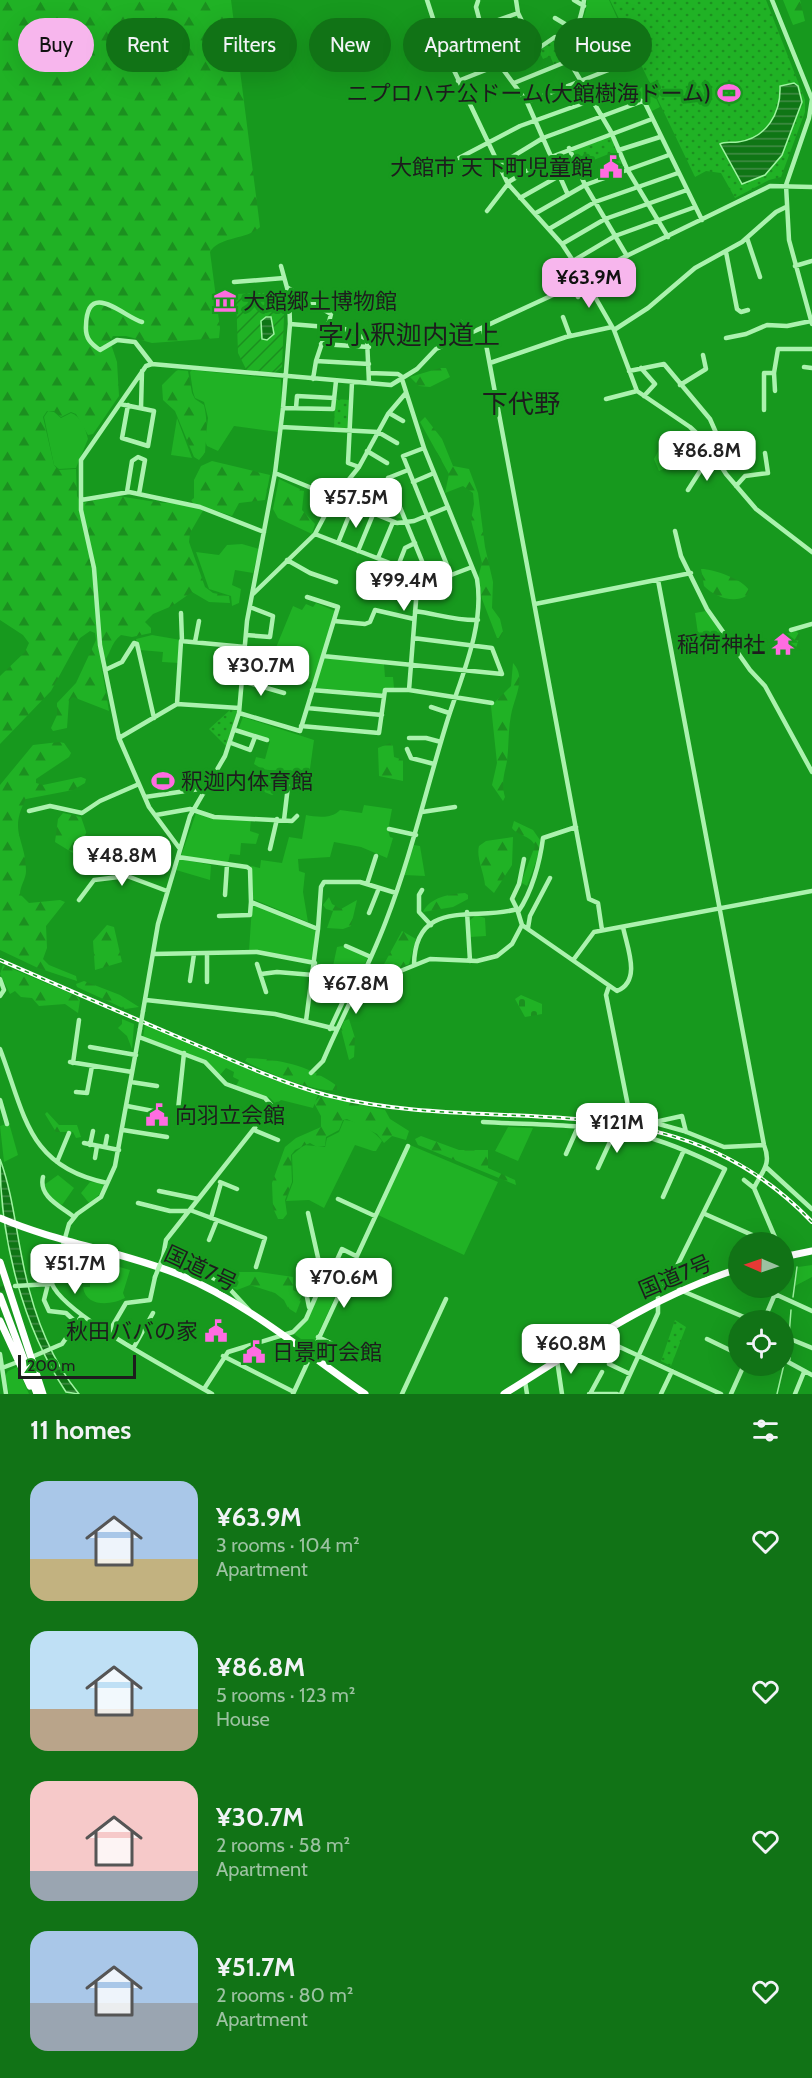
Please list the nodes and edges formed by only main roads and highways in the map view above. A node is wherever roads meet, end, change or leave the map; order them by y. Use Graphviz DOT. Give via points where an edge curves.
graph roads {
  1 [pos="2,1219"];
  2 [pos="812,1251"];
  3 [pos="794,1257"];
  4 [pos="0,1263"];
  5 [pos="728,1273"];
  6 [pos="0,1296"];
  7 [pos="0,1321"];
  8 [pos="38,1394"];
  9 [pos="365,1394"];
  10 [pos="504,1394"];
  1 -- 9 [label="highway, 国道7号" via="170,1272 223,1296 284,1334"];
  2 -- 3 [label="highway"];
  4 -- 8 [label="highway"];
  5 -- 10 [label="highway, 国道7号" via="629,1315"];
  6 -- 8 [label="highway"];
  7 -- 8 [label="highway"];
}
